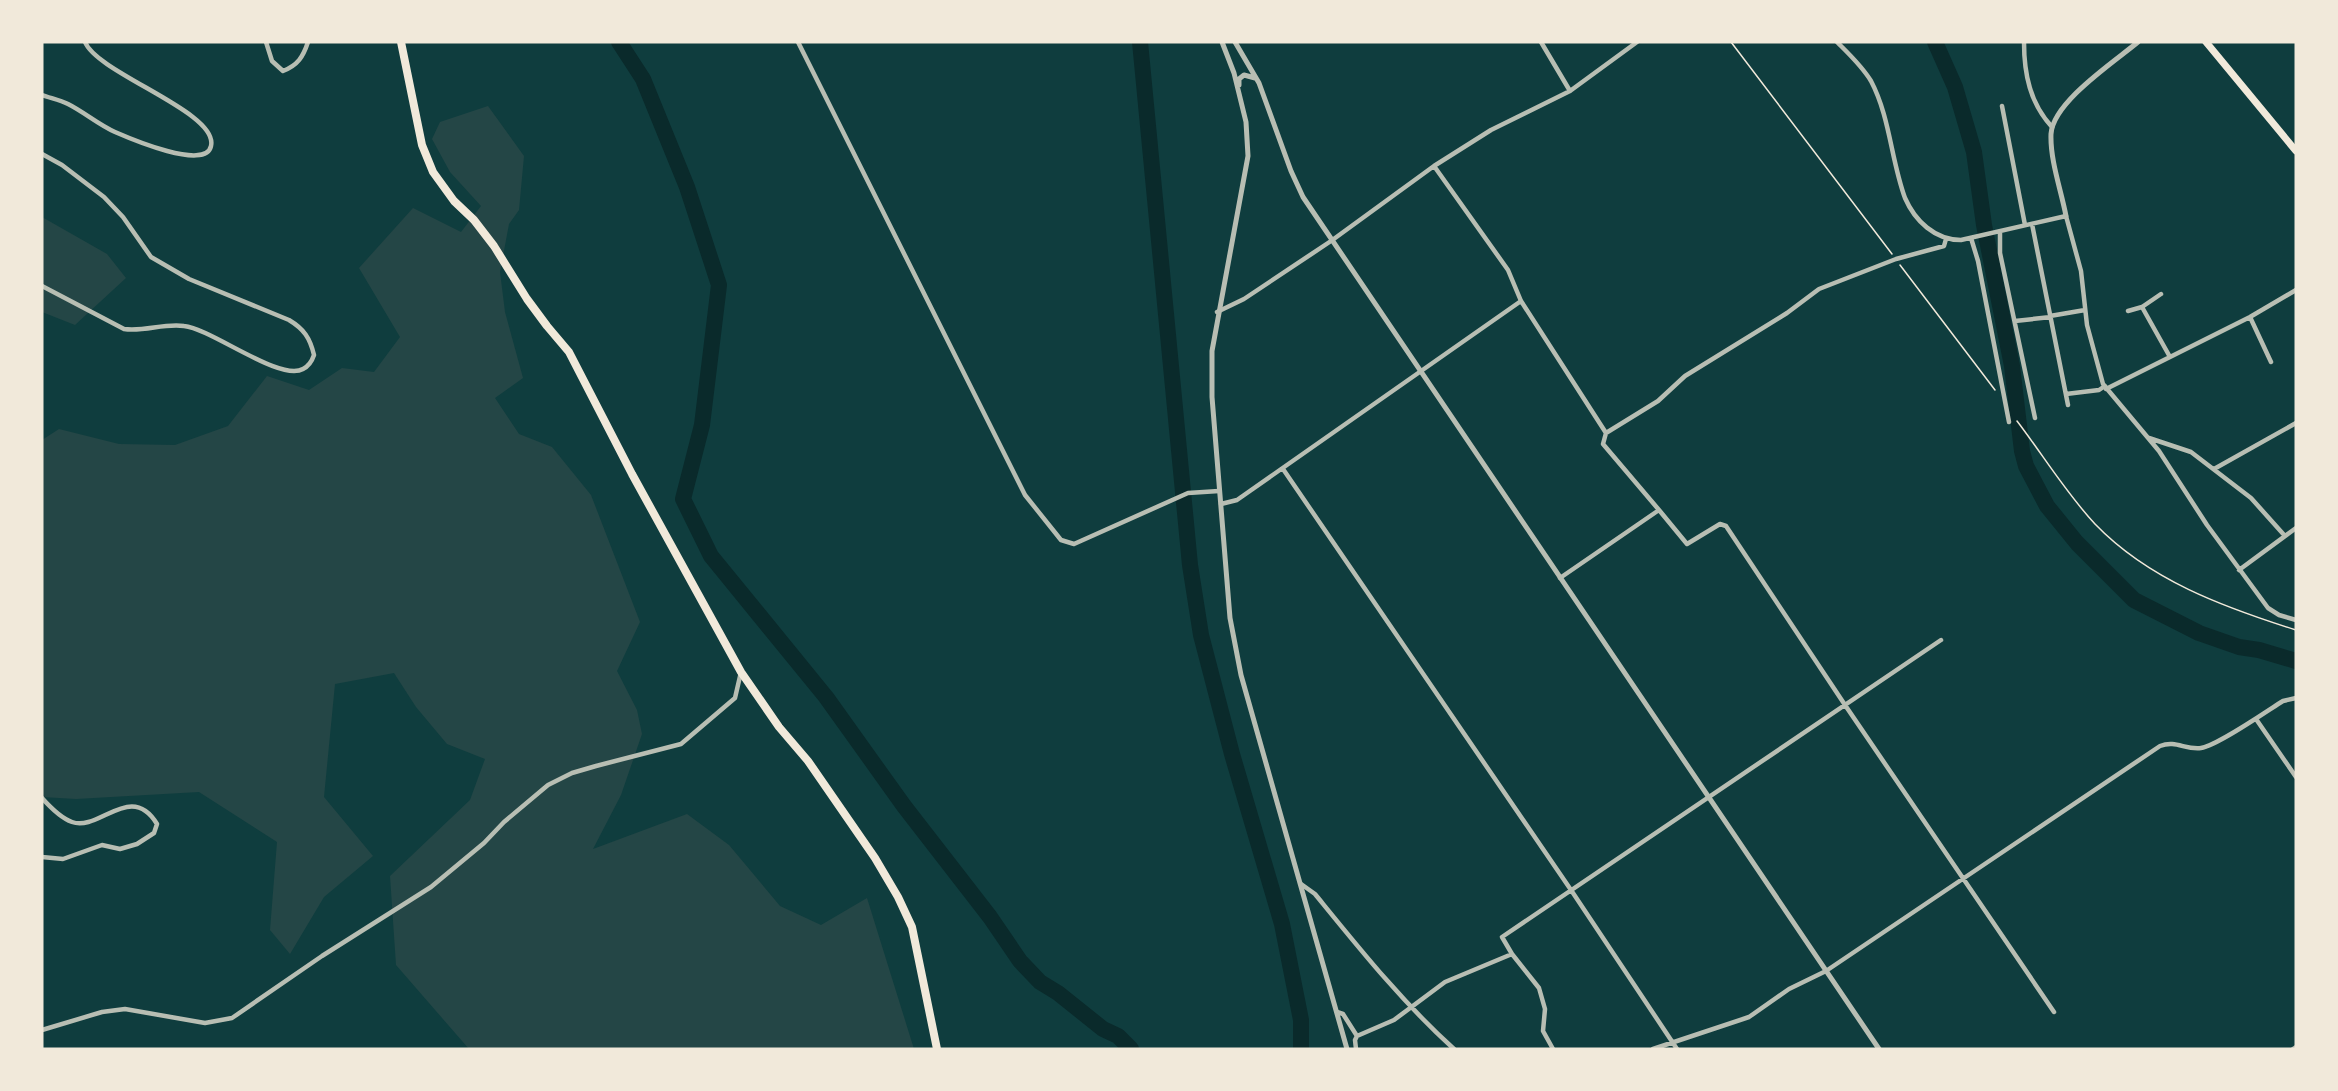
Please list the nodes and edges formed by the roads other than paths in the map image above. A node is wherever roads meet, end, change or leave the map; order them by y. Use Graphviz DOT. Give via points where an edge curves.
graph roads {
  1 [pos="85,42"];
  2 [pos="266,42"];
  3 [pos="308,42"];
  4 [pos="401,42"];
  5 [pos="798,42"];
  6 [pos="1222,42"];
  7 [pos="1235,42"];
  8 [pos="1541,42"];
  9 [pos="1637,42"];
  10 [pos="1838,42"];
  11 [pos="2024,42"];
  12 [pos="2138,42"];
  13 [pos="2206,42"];
  14 [pos="1259,83"];
  15 [pos="1238,89"];
  16 [pos="1570,91"];
  17 [pos="42,95"];
  18 [pos="2002,106"];
  19 [pos="2052,127"];
  20 [pos="2296,151"];
  21 [pos="42,154"];
  22 [pos="1434,166"];
  23 [pos="2066,216"];
  24 [pos="2032,224"];
  25 [pos="2025,225"];
  26 [pos="1998,232"];
  27 [pos="1973,237"];
  28 [pos="1946,238"];
  29 [pos="1331,241"];
  30 [pos="42,286"];
  31 [pos="2296,290"];
  32 [pos="2161,294"];
  33 [pos="1521,301"];
  34 [pos="2142,307"];
  35 [pos="2085,310"];
  36 [pos="2128,311"];
  37 [pos="1217,312"];
  38 [pos="2051,316"];
  39 [pos="2250,317"];
  40 [pos="2015,321"];
  41 [pos="2170,357"];
  42 [pos="2271,362"];
  43 [pos="1421,373"];
  44 [pos="2105,387"];
  45 [pos="2066,394"];
  46 [pos="2068,405"];
  47 [pos="2035,418"];
  48 [pos="2009,422"];
  49 [pos="2296,423"];
  50 [pos="1606,434"];
  51 [pos="2146,437"];
  52 [pos="1283,469"];
  53 [pos="2214,469"];
  54 [pos="1219,491"];
  55 [pos="1221,504"];
  56 [pos="1659,510"];
  57 [pos="2296,528"];
  58 [pos="2285,536"];
  59 [pos="2239,570"];
  60 [pos="1560,578"];
  61 [pos="2296,620"];
  62 [pos="1941,640"];
  63 [pos="741,672"];
  64 [pos="2296,698"];
  65 [pos="1845,705"];
  66 [pos="2256,719"];
  67 [pos="2296,777"];
  68 [pos="1708,797"];
  69 [pos="42,798"];
  70 [pos="42,857"];
  71 [pos="1964,878"];
  72 [pos="1299,882"];
  73 [pos="1571,890"];
  74 [pos="1512,954"];
  75 [pos="1826,971"];
  76 [pos="1410,1007"];
  77 [pos="1337,1012"];
  78 [pos="2054,1012"];
  79 [pos="42,1030"];
  80 [pos="1357,1036"];
  81 [pos="1672,1041"];
  82 [pos="937,1049"];
  83 [pos="1347,1049"];
  84 [pos="1356,1049"];
  85 [pos="1454,1049"];
  86 [pos="1553,1049"];
  87 [pos="1653,1049"];
  88 [pos="1677,1049"];
  89 [pos="1880,1049"];
  1 -- 17 [label="street" via="98,60 173,103 209,131 212,138 208,153 201,157 177,154 114,132 67,104"];
  2 -- 3 [label="street" via="272,61 283,71 302,58"];
  4 -- 63 [label="highway" via="422,145 433,172 494,246 527,299 569,352"];
  5 -- 54 [label="street" via="1025,495 1061,540 1074,544 1188,493"];
  6 -- 15 [label="street"];
  7 -- 14 [label="street"];
  8 -- 16 [label="street"];
  9 -- 16 [label="street"];
  10 -- 28 [label="street" via="1864,71 1874,89 1909,207 1923,225"];
  11 -- 19 [label="street" via="2030,91 2038,110"];
  12 -- 19 [label="street" via="2072,97"];
  13 -- 20 [label="main road"];
  14 -- 15 [label="street" via="1247,74 1239,79"];
  14 -- 29 [label="street" via="1299,189"];
  15 -- 37 [label="street" via="1246,122 1248,156"];
  16 -- 22 [label="street" via="1491,130"];
  18 -- 25 [label="street"];
  19 -- 23 [label="street" via="2052,147"];
  21 -- 30 [label="street" via="104,197 151,257 189,279 301,327 311,341 314,355 311,363 296,372 258,362 204,332 184,326 135,331 124,328"];
  22 -- 29 [label="street"];
  22 -- 33 [label="street" via="1508,270"];
  23 -- 24 [label="street"];
  23 -- 35 [label="street" via="2081,271"];
  24 -- 25 [label="street"];
  24 -- 38 [label="street"];
  25 -- 26 [label="street"];
  26 -- 27 [label="street"];
  26 -- 40 [label="street"];
  27 -- 28 [label="street"];
  27 -- 48 [label="street"];
  28 -- 50 [label="street" via="1944,246 1896,259 1819,289 1685,376 1658,401"];
  29 -- 37 [label="street"];
  29 -- 43 [label="street"];
  31 -- 39 [label="street"];
  32 -- 34 [label="street"];
  33 -- 43 [label="street"];
  33 -- 50 [label="street"];
  34 -- 36 [label="street"];
  34 -- 41 [label="street"];
  35 -- 38 [label="street"];
  35 -- 44 [label="street"];
  37 -- 54 [label="street" via="1212,397"];
  38 -- 40 [label="street"];
  38 -- 45 [label="street"];
  39 -- 41 [label="street"];
  39 -- 42 [label="street"];
  40 -- 47 [label="street"];
  41 -- 44 [label="street"];
  43 -- 52 [label="street"];
  43 -- 60 [label="street"];
  44 -- 45 [label="street"];
  44 -- 51 [label="street"];
  45 -- 46 [label="street"];
  49 -- 53 [label="street"];
  50 -- 56 [label="street" via="1603,444"];
  51 -- 53 [label="street" via="2191,452"];
  51 -- 59 [label="street"];
  52 -- 55 [label="street" via="1238,500"];
  52 -- 73 [label="street"];
  53 -- 58 [label="street" via="2257,504"];
  54 -- 55 [label="street"];
  55 -- 72 [label="street" via="1230,618 1241,675"];
  56 -- 60 [label="street"];
  56 -- 65 [label="street" via="1687,544 1720,524 1726,526"];
  57 -- 58 [label="street"];
  58 -- 59 [label="street"];
  59 -- 61 [label="street" via="2268,608"];
  60 -- 68 [label="street"];
  62 -- 65 [label="street"];
  63 -- 79 [label="street" via="735,698 681,744 572,773 548,785 431,886 232,1018 205,1023 125,1009"];
  63 -- 82 [label="highway" via="808,761 898,897 912,927"];
  64 -- 66 [label="street" via="2283,701"];
  65 -- 68 [label="street"];
  65 -- 71 [label="street"];
  66 -- 67 [label="street"];
  66 -- 71 [label="street" via="2208,747 2173,743 2160,746"];
  68 -- 73 [label="street"];
  68 -- 75 [label="street"];
  69 -- 70 [label="street" via="72,822 86,823 126,807 145,810 157,824 154,833 129,847 102,845 63,859"];
  71 -- 75 [label="street"];
  71 -- 78 [label="street"];
  72 -- 76 [label="street" via="1315,894"];
  72 -- 77 [label="street"];
  73 -- 74 [label="street" via="1502,937"];
  73 -- 81 [label="street"];
  74 -- 76 [label="street" via="1445,982"];
  74 -- 86 [label="street" via="1539,988 1545,1009 1543,1031"];
  75 -- 81 [label="street" via="1789,989 1749,1017"];
  75 -- 89 [label="street"];
  76 -- 80 [label="street" via="1394,1020"];
  76 -- 85 [label="street"];
  77 -- 80 [label="street" via="1343,1014"];
  77 -- 83 [label="street"];
  80 -- 84 [label="street"];
  81 -- 87 [label="street"];
  81 -- 88 [label="street"];
}
